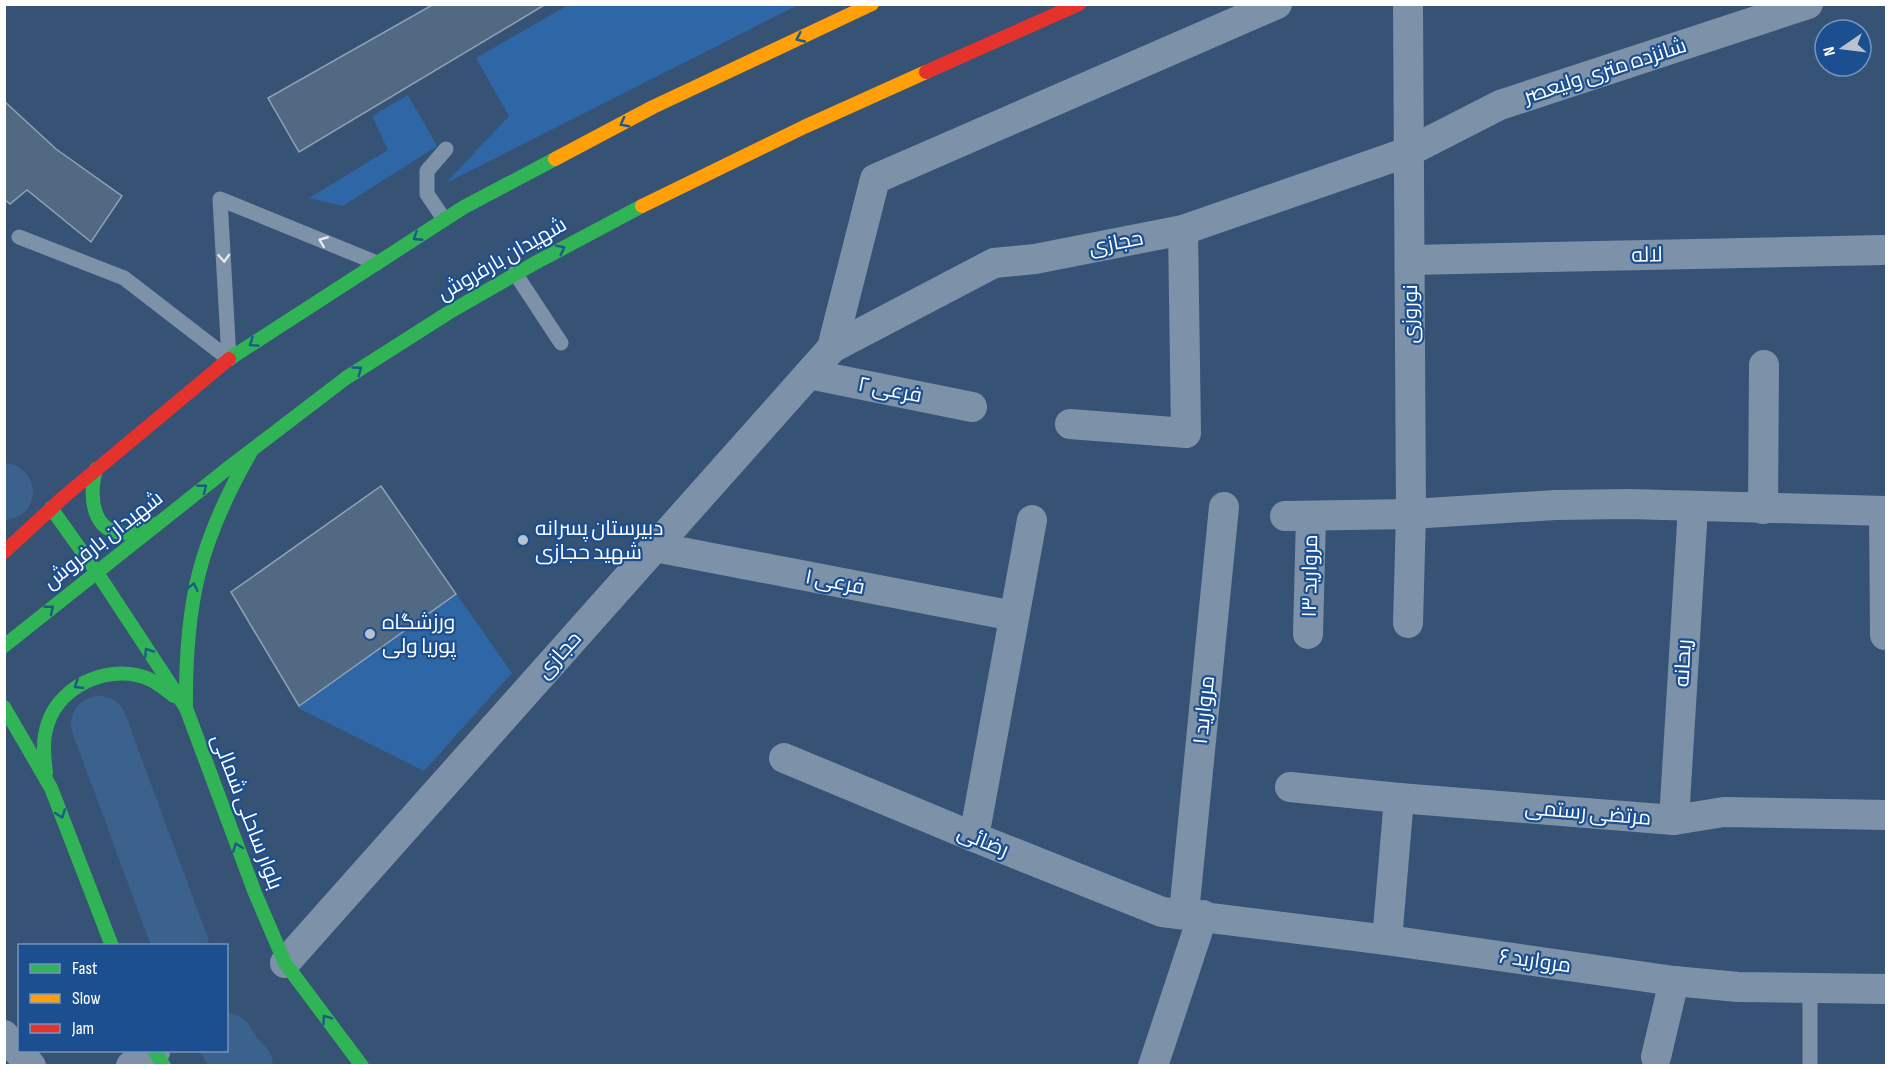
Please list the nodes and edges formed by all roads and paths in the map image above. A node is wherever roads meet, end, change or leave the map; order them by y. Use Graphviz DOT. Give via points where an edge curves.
graph roads {
  1 [pos="848,4"];
  2 [pos="872,4"];
  3 [pos="1079,4"];
  4 [pos="1277,4"];
  5 [pos="1408,4"];
  6 [pos="1808,4"];
  7 [pos="828,24"];
  8 [pos="446,149"];
  9 [pos="1408,152"];
  10 [pos="444,219"];
  11 [pos="1184,230"];
  12 [pos="19,237"];
  13 [pos="1883,250"];
  14 [pos="1410,260"];
  15 [pos="377,263"];
  16 [pos="515,273"];
  17 [pos="561,343"];
  18 [pos="832,348"];
  19 [pos="229,359"];
  20 [pos="1764,365"];
  21 [pos="809,374"];
  22 [pos="972,407"];
  23 [pos="1070,424"];
  24 [pos="252,450"];
  25 [pos="96,470"];
  26 [pos="1224,507"];
  27 [pos="1693,507"];
  28 [pos="51,508"];
  29 [pos="1763,508"];
  30 [pos="1885,511"];
  31 [pos="1412,514"];
  32 [pos="1032,520"];
  33 [pos="159,523"];
  34 [pos="655,547"];
  35 [pos="4,552"];
  36 [pos="96,571"];
  37 [pos="1014,616"];
  38 [pos="1408,623"];
  39 [pos="1308,634"];
  40 [pos="1885,634"];
  41 [pos="4,646"];
  42 [pos="4,707"];
  43 [pos="186,708"];
  44 [pos="4,738"];
  45 [pos="784,758"];
  46 [pos="1290,787"];
  47 [pos="51,788"];
  48 [pos="1399,798"];
  49 [pos="1887,815"];
  50 [pos="1674,820"];
  51 [pos="974,837"];
  52 [pos="1194,914"];
  53 [pos="1387,940"];
  54 [pos="112,944"];
  55 [pos="285,963"];
  56 [pos="1674,981"];
  57 [pos="1810,989"];
  58 [pos="1887,989"];
  59 [pos="4,1035"];
  60 [pos="18,1051"];
  61 [pos="19,1052"];
  62 [pos="1656,1057"];
  63 [pos="31,1065"];
  64 [pos="362,1065"];
  65 [pos="1153,1065"];
  66 [pos="1809,1065"];
  1 -- 7 [label="lane"];
  2 -- 7 [label="main road"];
  16 -- 3 [label="main road, شهیدان بارفروش, one-way" via="688,183"];
  4 -- 18 [label="street, حجازی" via="874,179"];
  5 -- 9 [label="street, نوروزی"];
  6 -- 9 [label="street, شانزده متری ولیعصر" via="1500,105"];
  7 -- 10 [label="main road, one-way" via="653,107"];
  8 -- 10 [label="lane" via="427,171 427,194"];
  9 -- 11 [label="street, حجازی"];
  9 -- 14 [label="street, نوروزی"];
  10 -- 15 [label="main road, one-way"];
  11 -- 18 [label="street, حجازی" via="1035,259 994,263"];
  11 -- 23 [label="street" via="1186,433"];
  12 -- 19 [label="lane" via="124,278"];
  13 -- 14 [label="street, لاله"];
  14 -- 31 [label="street, نوروزی"];
  15 -- 19 [label="main road, one-way"];
  15 -- 19 [label="lane, one-way" via="220,199"];
  16 -- 17 [label="lane"];
  24 -- 16 [label="main road, شهیدان بارفروش, one-way" via="361,367"];
  18 -- 21 [label="street, حجازی"];
  19 -- 25 [label="main road"];
  20 -- 29 [label="street"];
  21 -- 22 [label="street, فرعی ۲"];
  21 -- 34 [label="street, حجازی"];
  33 -- 24 [label="main road, شهیدان بارفروش, one-way"];
  43 -- 24 [label="main road, one-way" via="186,638 197,570 215,518"];
  25 -- 28 [label="main road"];
  25 -- 33 [label="main road" via="91,504 107,526 125,533"];
  26 -- 52 [label="street, مروارید ۱"];
  27 -- 29 [label="street"];
  27 -- 31 [label="street" via="1555,505"];
  27 -- 50 [label="street, ریحانه"];
  28 -- 35 [label="main road"];
  28 -- 36 [label="main road, بلوار ساحلی شمالی"];
  29 -- 30 [label="street"];
  30 -- 40 [label="street"];
  31 -- 38 [label="street, نوروزی"];
  31 -- 39 [label="street, مروارید ۱۳" via="1298,517"];
  32 -- 37 [label="street"];
  33 -- 36 [label="main road, شهیدان بارفروش"];
  34 -- 37 [label="street, فرعی ۱"];
  34 -- 55 [label="street, حجازی"];
  41 -- 36 [label="main road, شهیدان بارفروش, one-way"];
  43 -- 36 [label="main road, بلوار ساحلی شمالی, one-way"];
  37 -- 51 [label="street"];
  42 -- 47 [label="main road"];
  43 -- 47 [label="main road, one-way" via="166,688 143,676 117,672 91,678 69,692 52,712 43,736 43,763"];
  55 -- 43 [label="main road, بلوار ساحلی شمالی, one-way"];
  44 -- 47 [label="main road"];
  45 -- 51 [label="street, رضائی"];
  46 -- 48 [label="street, مرتضی رستمی"];
  47 -- 54 [label="main road, one-way"];
  48 -- 50 [label="street, مرتضی رستمی"];
  48 -- 53 [label="street"];
  49 -- 50 [label="street, مرتضی رستمی" via="1724,812"];
  51 -- 52 [label="street, رضائی" via="1162,912"];
  52 -- 53 [label="street, مروارید ۶"];
  52 -- 65 [label="street, مروارید ۱"];
  53 -- 56 [label="street, مروارید ۶"];
  64 -- 55 [label="main road, بلوار ساحلی شمالی, one-way"];
  56 -- 57 [label="street, مروارید ۶"];
  56 -- 62 [label="street"];
  57 -- 58 [label="street, مروارید ۶"];
  57 -- 66 [label="lane"];
  59 -- 60 [label="street"];
  61 -- 63 [label="street"];
}
